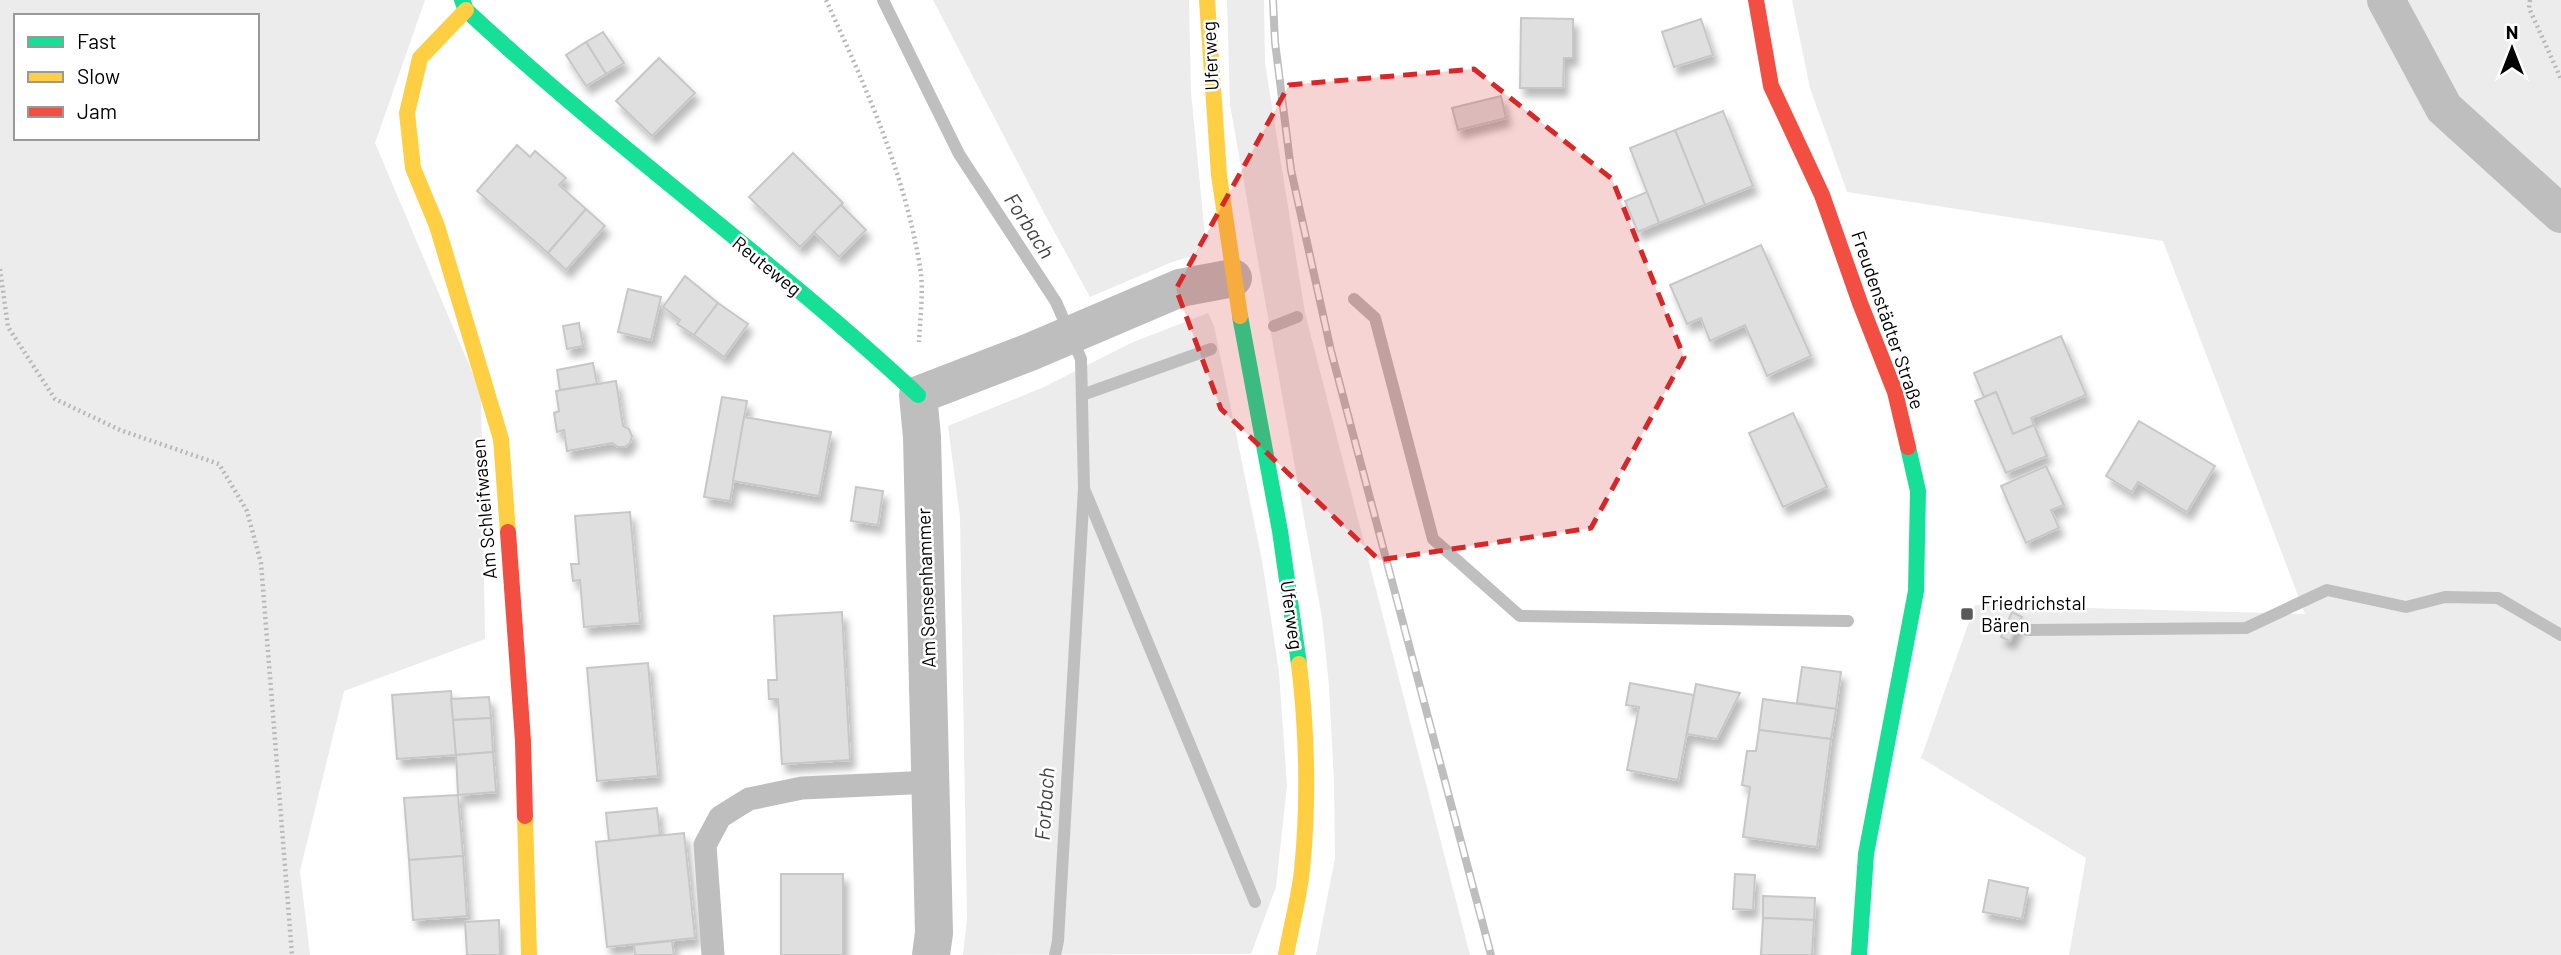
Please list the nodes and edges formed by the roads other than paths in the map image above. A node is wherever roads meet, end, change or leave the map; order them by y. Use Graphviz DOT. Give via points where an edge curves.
graph roads {
  1 [pos="1207,0"];
  2 [pos="1756,0"];
  3 [pos="2386,0"];
  4 [pos="464,5"];
  5 [pos="2561,214"];
  6 [pos="1233,278"];
  7 [pos="918,395"];
  8 [pos="932,782"];
  9 [pos="529,955"];
  10 [pos="713,955"];
  11 [pos="931,955"];
  12 [pos="1286,955"];
  13 [pos="1859,955"];
  1 -- 6 [label="street, Uferweg" via="1210,83"];
  2 -- 13 [label="street, Freudenstädter Straße" via="1771,86 1822,195 1895,392 1917,491 1916,591 1866,854"];
  3 -- 5 [label="street" via="2444,108"];
  4 -- 7 [label="street, Reuteweg" via="528,68 860,341"];
  4 -- 9 [label="street, Am Schleifwasen" via="421,58 407,113 413,168 437,226 501,439 523,741"];
  6 -- 7 [label="street" via="1180,288"];
  6 -- 12 [label="street, Uferweg" via="1284,553 1306,716 1303,864"];
  7 -- 8 [label="street, Am Sensenhammer"];
  8 -- 10 [label="lane" via="802,788 749,799 720,817 705,845"];
  8 -- 11 [label="street, Am Sensenhammer"];
}
